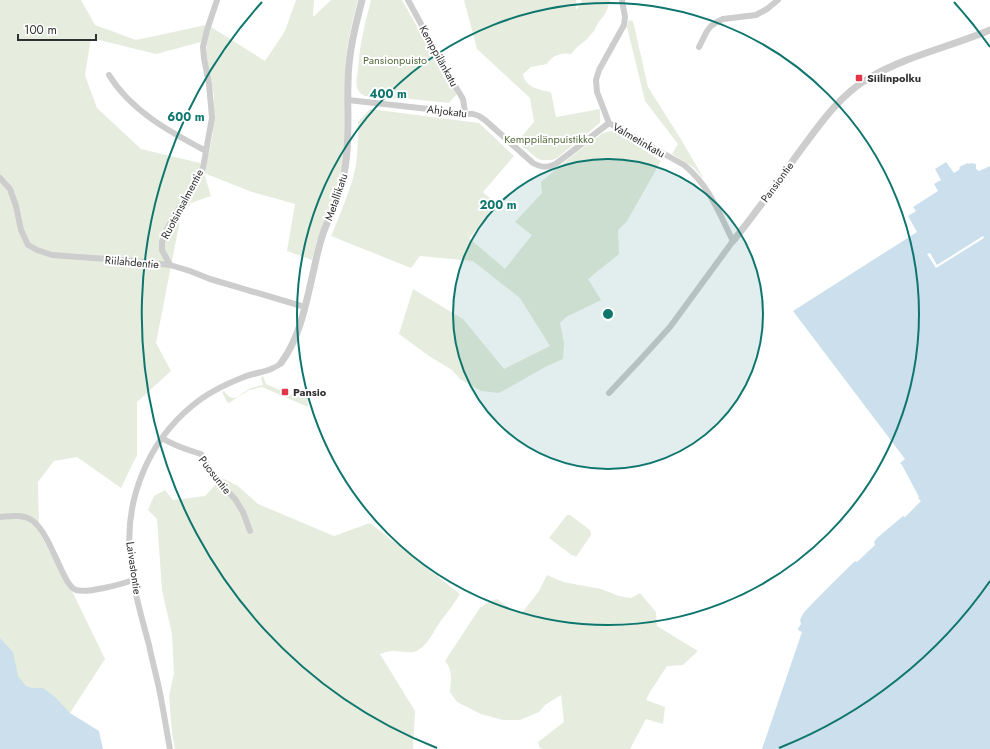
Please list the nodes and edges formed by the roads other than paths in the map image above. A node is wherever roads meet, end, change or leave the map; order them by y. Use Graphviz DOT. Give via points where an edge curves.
graph roads {
  1 [pos="217,0"];
  2 [pos="362,0"];
  3 [pos="408,0"];
  4 [pos="622,0"];
  5 [pos="778,0"];
  6 [pos="990,30"];
  7 [pos="699,47"];
  8 [pos="109,75"];
  9 [pos="348,100"];
  10 [pos="465,112"];
  11 [pos="609,123"];
  12 [pos="206,151"];
  13 [pos="0,178"];
  14 [pos="733,240"];
  15 [pos="170,265"];
  16 [pos="305,307"];
  17 [pos="281,363"];
  18 [pos="609,393"];
  19 [pos="162,438"];
  20 [pos="0,517"];
  21 [pos="250,531"];
  22 [pos="133,580"];
  23 [pos="170,749"];
  1 -- 12 [label="street, Ruotsinsalmentie" via="203,47 212,118"];
  2 -- 9 [label="street, Metallikatu" via="352,40"];
  3 -- 10 [label="street, Kemppilänkatu" via="463,99"];
  4 -- 11 [label="street, Valmetinkatu" via="624,25 596,80 597,92"];
  5 -- 7 [label="street" via="756,15 717,22 707,31"];
  6 -- 14 [label="street, Pansiontie" via="888,68 851,91 816,129"];
  8 -- 12 [label="street" via="122,94 150,118"];
  9 -- 10 [label="street, Ahjokatu"];
  9 -- 16 [label="street, Metallikatu" via="345,169 325,227"];
  10 -- 11 [label="street, Ahjokatu" via="485,120 533,163 544,167 557,163"];
  11 -- 14 [label="street, Valmetinkatu" via="692,172 712,199"];
  12 -- 15 [label="street, Ruotsinsalmentie" via="202,168 162,242 162,250"];
  13 -- 15 [label="street, Riilahdentie" via="10,189 21,230 28,245 37,250 52,255"];
  14 -- 18 [label="street, Pansiontie" via="670,327"];
  15 -- 16 [label="street, Riilahdentie"];
  16 -- 17 [label="street, Metallikatu" via="293,342"];
  17 -- 19 [label="street, Laivastontie" via="204,396 178,419"];
  19 -- 21 [label="street, Puosuntie" via="201,454 216,479 243,512"];
  19 -- 22 [label="street, Laivastontie" via="142,474 133,505 129,537"];
  20 -- 22 [label="street" via="23,517 32,520 41,530 74,589 88,591"];
  22 -- 23 [label="street, Laivastontie"];
}
